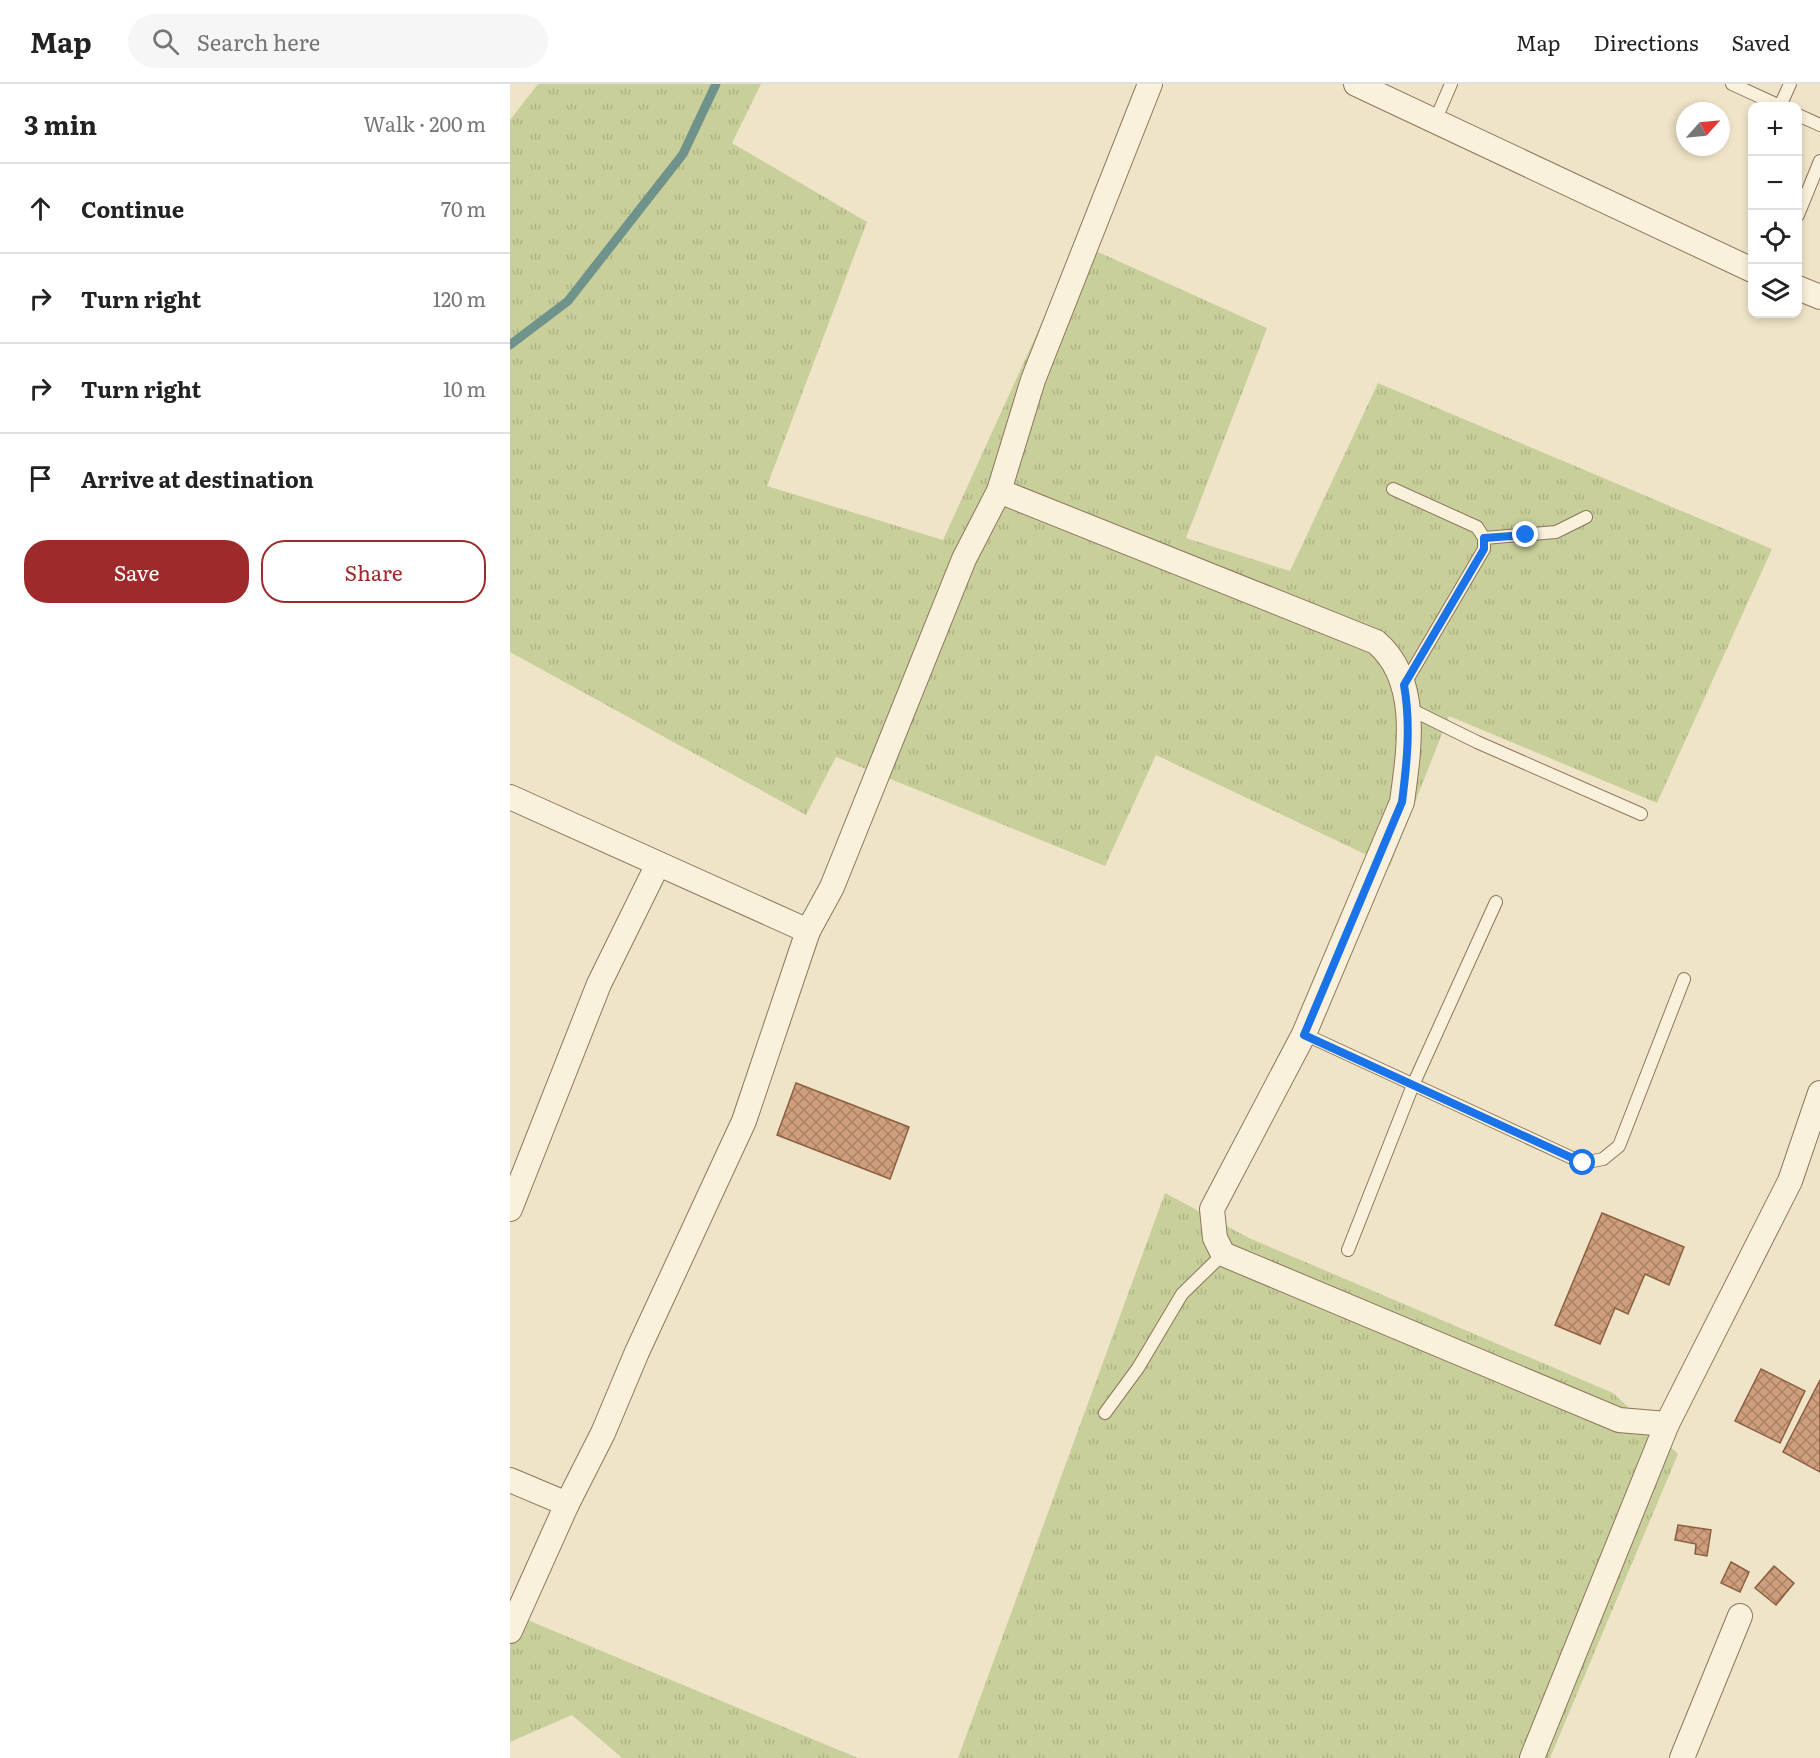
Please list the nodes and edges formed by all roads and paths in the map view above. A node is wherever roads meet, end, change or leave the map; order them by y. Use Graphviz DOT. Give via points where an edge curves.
graph roads {
  1 [pos="1150,84"];
  2 [pos="1356,84"];
  3 [pos="1451,84"];
  4 [pos="1732,84"];
  5 [pos="1790,84"];
  6 [pos="1771,102"];
  7 [pos="1782,102"];
  8 [pos="1802,117"];
  9 [pos="1435,121"];
  10 [pos="1820,125"];
  11 [pos="1820,161"];
  12 [pos="1799,210"];
  13 [pos="1748,268"];
  14 [pos="1802,290"];
  15 [pos="1820,297"];
  16 [pos="1394,489"];
  17 [pos="999,491"];
  18 [pos="1586,517"];
  19 [pos="1484,538"];
  20 [pos="1406,696"];
  21 [pos="510,797"];
  22 [pos="1641,814"];
  23 [pos="658,864"];
  24 [pos="1496,902"];
  25 [pos="808,931"];
  26 [pos="1684,979"];
  27 [pos="1304,1035"];
  28 [pos="1413,1085"];
  29 [pos="1820,1093"];
  30 [pos="510,1209"];
  31 [pos="1348,1250"];
  32 [pos="1223,1254"];
  33 [pos="1105,1413"];
  34 [pos="1667,1424"];
  35 [pos="510,1480"];
  36 [pos="567,1504"];
  37 [pos="1740,1616"];
  38 [pos="510,1631"];
  39 [pos="1532,1758"];
  40 [pos="1682,1758"];
  1 -- 17 [label="street" via="1033,380"];
  2 -- 9 [label="street"];
  3 -- 9 [label="lane"];
  4 -- 6 [label="lane"];
  5 -- 7 [label="lane"];
  8 -- 10 [label="lane"];
  9 -- 13 [label="street"];
  11 -- 12 [label="lane"];
  14 -- 15 [label="street"];
  16 -- 19 [label="lane" via="1478,527"];
  17 -- 20 [label="street" via="1376,642 1389,653"];
  17 -- 25 [label="street" via="964,559 832,887"];
  18 -- 19 [label="lane" via="1556,532"];
  19 -- 20 [label="lane" via="1484,549"];
  20 -- 22 [label="lane" via="1477,742"];
  20 -- 27 [label="street" via="1407,766 1402,802"];
  21 -- 23 [label="street"];
  23 -- 25 [label="street"];
  23 -- 30 [label="street" via="599,984"];
  24 -- 28 [label="lane"];
  25 -- 36 [label="street" via="744,1121"];
  26 -- 28 [label="lane" via="1619,1146 1603,1159 1583,1163"];
  27 -- 28 [label="lane"];
  27 -- 32 [label="street" via="1212,1209 1215,1238"];
  28 -- 31 [label="lane"];
  29 -- 34 [label="street" via="1790,1181"];
  32 -- 33 [label="lane" via="1182,1294 1138,1368"];
  32 -- 34 [label="street" via="1618,1420"];
  34 -- 39 [label="street"];
  35 -- 36 [label="street"];
  36 -- 38 [label="street"];
  37 -- 40 [label="street"];
}
